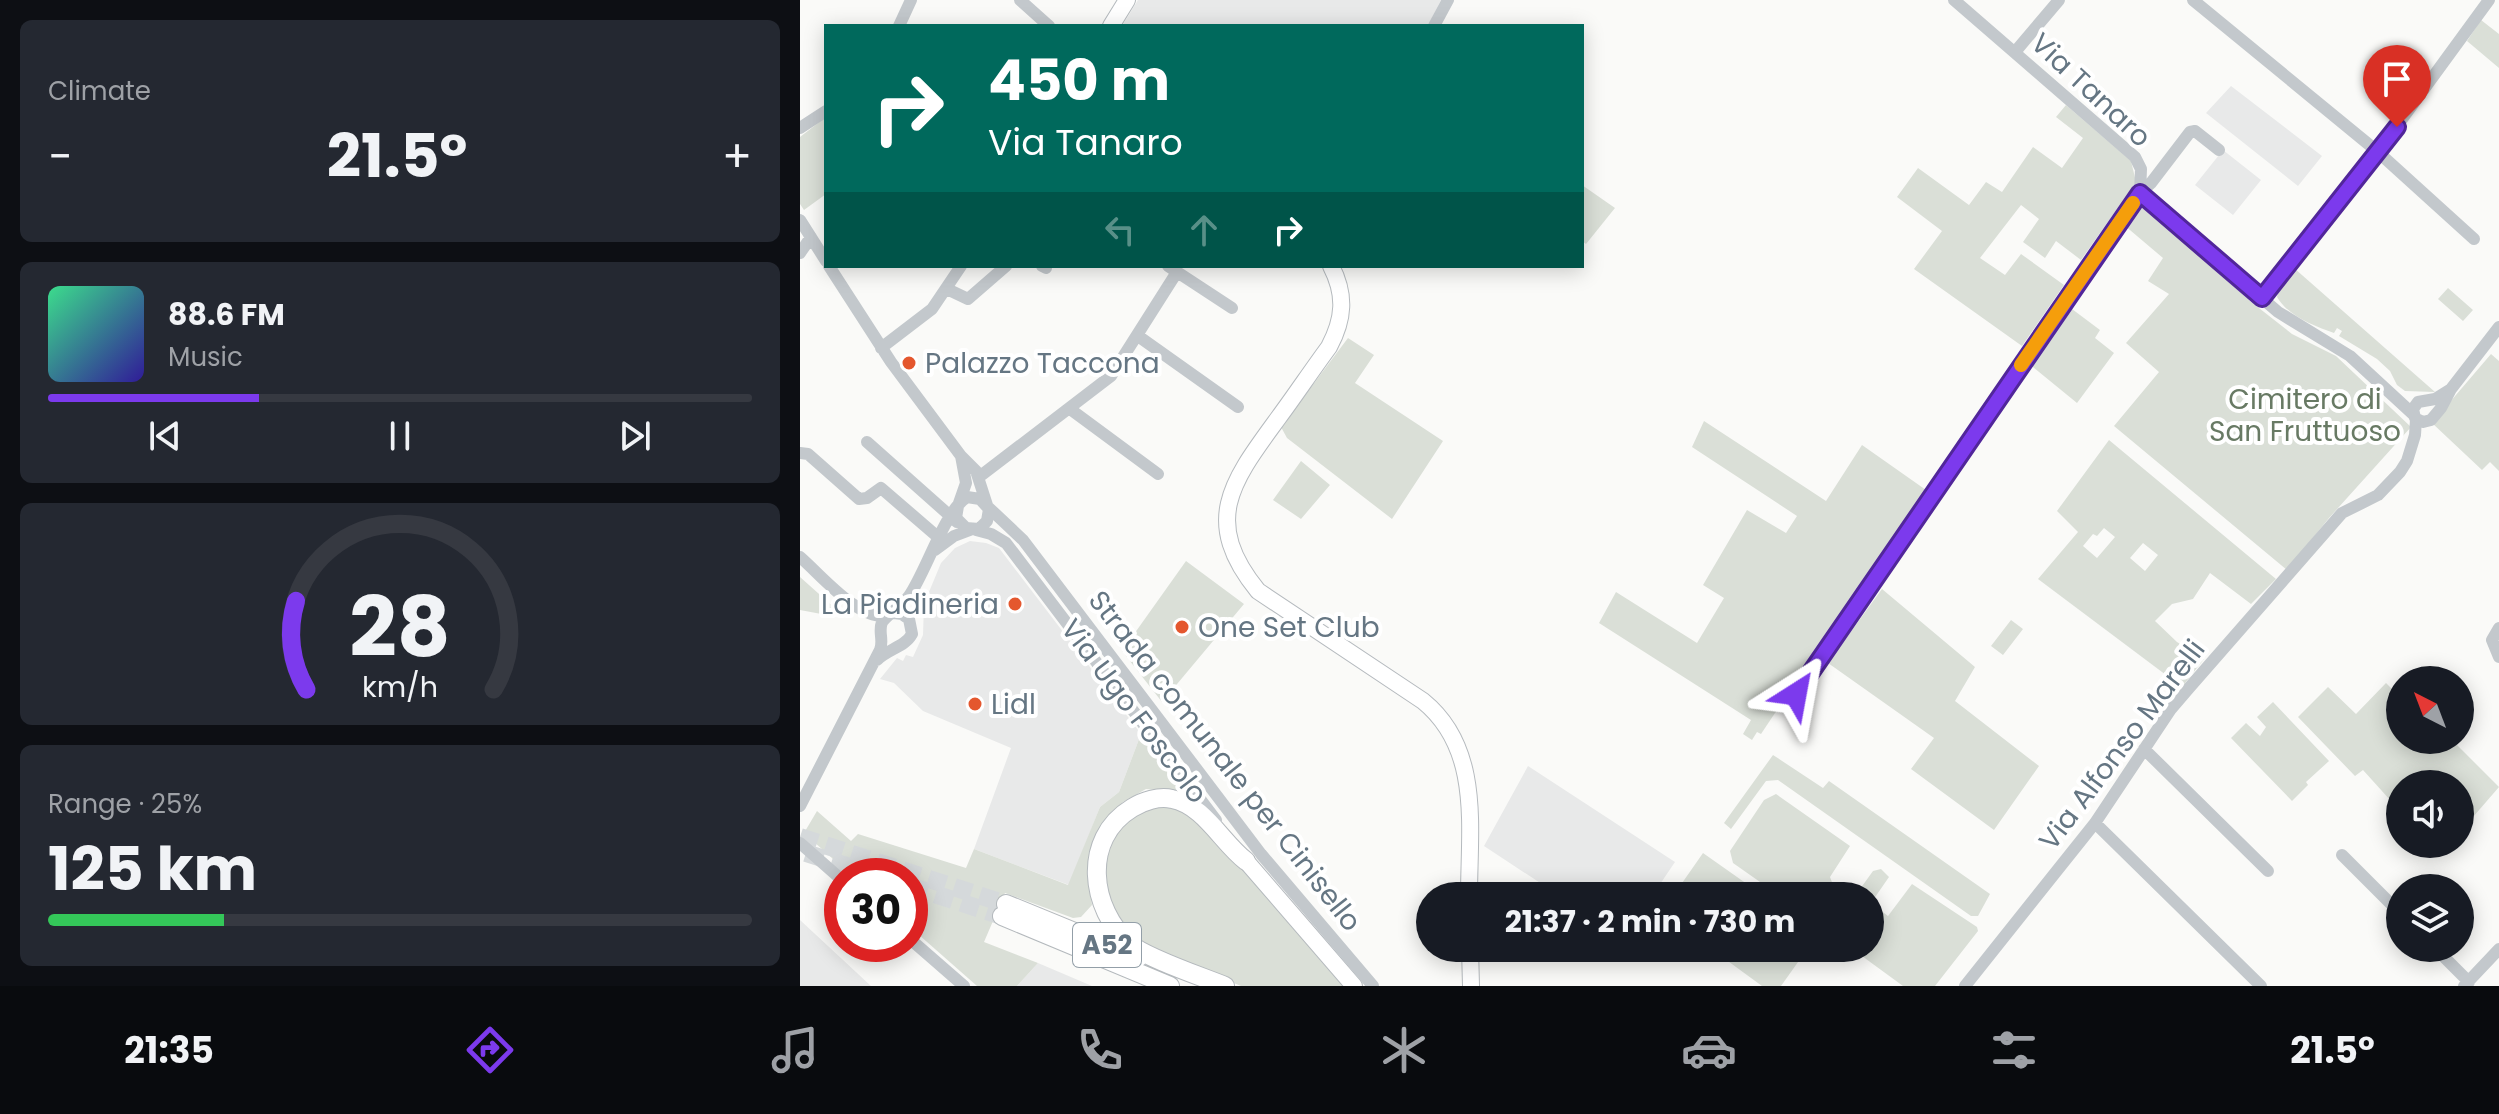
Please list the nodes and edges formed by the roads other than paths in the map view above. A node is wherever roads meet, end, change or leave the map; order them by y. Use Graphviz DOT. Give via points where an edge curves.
graph roads {
  1 [pos="911,0"];
  2 [pos="1020,0"];
  3 [pos="1127,0"];
  4 [pos="1448,0"];
  5 [pos="1954,0"];
  6 [pos="2059,0"];
  7 [pos="2193,0"];
  8 [pos="2489,0"];
  9 [pos="900,24"];
  10 [pos="1047,24"];
  11 [pos="1112,24"];
  12 [pos="1435,24"];
  13 [pos="2015,52"];
  14 [pos="824,112"];
  15 [pos="800,128"];
  16 [pos="2219,150"];
  17 [pos="2378,152"];
  18 [pos="2140,193"];
  19 [pos="800,220"];
  20 [pos="811,237"];
  21 [pos="2474,239"];
  22 [pos="800,253"];
  23 [pos="824,258"];
  24 [pos="830,268"];
  25 [pos="960,268"];
  26 [pos="1004,268"];
  27 [pos="1332,268"];
  28 [pos="1178,270"];
  29 [pos="947,289"];
  30 [pos="2262,298"];
  31 [pos="1232,308"];
  32 [pos="2499,327"];
  33 [pos="1138,336"];
  34 [pos="2488,341"];
  35 [pos="881,348"];
  36 [pos="2499,350"];
  37 [pos="2379,382"];
  38 [pos="2451,389"];
  39 [pos="2426,400"];
  40 [pos="1238,407"];
  41 [pos="1070,409"];
  42 [pos="2415,417"];
  43 [pos="2432,419"];
  44 [pos="2414,439"];
  45 [pos="867,442"];
  46 [pos="800,453"];
  47 [pos="961,456"];
  48 [pos="1158,474"];
  49 [pos="979,477"];
  50 [pos="988,507"];
  51 [pos="956,509"];
  52 [pos="969,529"];
  53 [pos="939,538"];
  54 [pos="932,552"];
  55 [pos="800,557"];
  56 [pos="910,595"];
  57 [pos="857,607"];
  58 [pos="891,615"];
  59 [pos="912,624"];
  60 [pos="2499,628"];
  61 [pos="881,635"];
  62 [pos="895,646"];
  63 [pos="2499,657"];
  64 [pos="873,665"];
  65 [pos="1796,694"];
  66 [pos="2144,749"];
  67 [pos="800,806"];
  68 [pos="2095,823"];
  69 [pos="800,843"];
  70 [pos="2342,855"];
  71 [pos="1246,861"];
  72 [pos="824,864"];
  73 [pos="2268,871"];
  74 [pos="1469,882"];
  75 [pos="2386,899"];
  76 [pos="2499,949"];
  77 [pos="928,955"];
  78 [pos="1470,962"];
  79 [pos="2447,962"];
  80 [pos="1127,968"];
  81 [pos="2466,984"];
  82 [pos="964,986"];
  83 [pos="1150,986"];
  84 [pos="1170,986"];
  85 [pos="1208,986"];
  86 [pos="1225,986"];
  87 [pos="1354,986"];
  88 [pos="1373,986"];
  89 [pos="1471,986"];
  90 [pos="1965,986"];
  91 [pos="2261,986"];
  1 -- 9 [label="street"];
  2 -- 10 [label="street"];
  3 -- 11 [label="main road"];
  4 -- 12 [label="street"];
  5 -- 13 [label="street, Via Tanaro"];
  6 -- 13 [label="street"];
  7 -- 17 [label="street"];
  8 -- 17 [label="street"];
  13 -- 18 [label="street, Via Tanaro" via="2135,157 2141,169"];
  14 -- 15 [label="street"];
  16 -- 18 [label="street, Via Tanaro" via="2190,132"];
  17 -- 21 [label="street"];
  17 -- 30 [label="street"];
  18 -- 30 [label="street, Via Tanaro"];
  18 -- 65 [label="street"];
  19 -- 20 [label="street"];
  20 -- 22 [label="street"];
  20 -- 23 [label="street"];
  24 -- 35 [label="street"];
  25 -- 29 [label="street"];
  26 -- 29 [label="street" via="968,299"];
  27 -- 74 [label="main road" via="1343,301 1338,326 1329,347 1244,466 1230,494 1229,540 1258,591 1423,701 1445,724 1468,782"];
  28 -- 31 [label="street"];
  28 -- 33 [label="street"];
  29 -- 35 [label="street" via="932,309"];
  30 -- 37 [label="street, Via Tanaro" via="2296,325 2342,349"];
  32 -- 34 [label="street, Via Alfonso Marelli"];
  33 -- 40 [label="street"];
  33 -- 41 [label="street" via="1111,376"];
  34 -- 36 [label="street"];
  34 -- 38 [label="street, Via Alfonso Marelli"];
  35 -- 47 [label="street"];
  37 -- 39 [label="street, Via Tanaro" via="2403,396"];
  37 -- 42 [label="street, Via Tanaro"];
  38 -- 39 [label="street, Via Alfonso Marelli"];
  38 -- 43 [label="street, Via Alfonso Marelli"];
  39 -- 42 [label="street, Via Alfonso Marelli" via="2415,405"];
  39 -- 43 [label="street" via="2435,409"];
  41 -- 48 [label="street"];
  41 -- 49 [label="street"];
  42 -- 43 [label="street" via="2423,422"];
  42 -- 44 [label="street, Via Alfonso Marelli"];
  43 -- 44 [label="street, Via Alfonso Marelli"];
  44 -- 66 [label="street, Via Alfonso Marelli" via="2402,470 2379,495 2340,515 2171,709"];
  45 -- 51 [label="street"];
  46 -- 53 [label="street" via="808,454 859,499 881,488"];
  47 -- 49 [label="street"];
  47 -- 51 [label="street" via="966,483"];
  49 -- 50 [label="street"];
  50 -- 51 [label="street" via="974,497 965,498"];
  50 -- 52 [label="street" via="987,521"];
  50 -- 88 [label="street, Strada comunale per Cinisello" via="1015,531 1261,854"];
  51 -- 52 [label="street"];
  51 -- 53 [label="street"];
  52 -- 54 [label="street"];
  52 -- 71 [label="street, Via Ugo Foscolo" via="1006,543"];
  53 -- 54 [label="street"];
  54 -- 56 [label="street"];
  55 -- 57 [label="street"];
  56 -- 58 [label="street"];
  56 -- 59 [label="street"];
  57 -- 58 [label="street" via="873,616"];
  57 -- 61 [label="street"];
  58 -- 59 [label="street" via="905,616"];
  58 -- 61 [label="street" via="882,622"];
  59 -- 62 [label="street" via="909,639"];
  60 -- 63 [label="street" via="2492,640"];
  61 -- 62 [label="street"];
  61 -- 64 [label="street"];
  62 -- 64 [label="street"];
  64 -- 67 [label="street"];
  66 -- 68 [label="street, Via Alfonso Marelli"];
  66 -- 73 [label="street"];
  68 -- 90 [label="street, Via Alfonso Marelli"];
  68 -- 91 [label="street"];
  69 -- 72 [label="street"];
  70 -- 75 [label="street"];
  71 -- 86 [label="highway" via="1199,813 1173,799 1160,799 1122,815 1106,834 1097,861 1099,898 1132,946"];
  71 -- 87 [label="main road, Via Ugo Foscolo"];
  76 -- 81 [label="street"];
  77 -- 82 [label="street"];
  78 -- 89 [label="main road"];
  79 -- 81 [label="street"];
  80 -- 83 [label="highway" via="1131,977"];
  80 -- 84 [label="highway, A52"];
  80 -- 85 [label="highway, A52" via="1004,910"];
}
